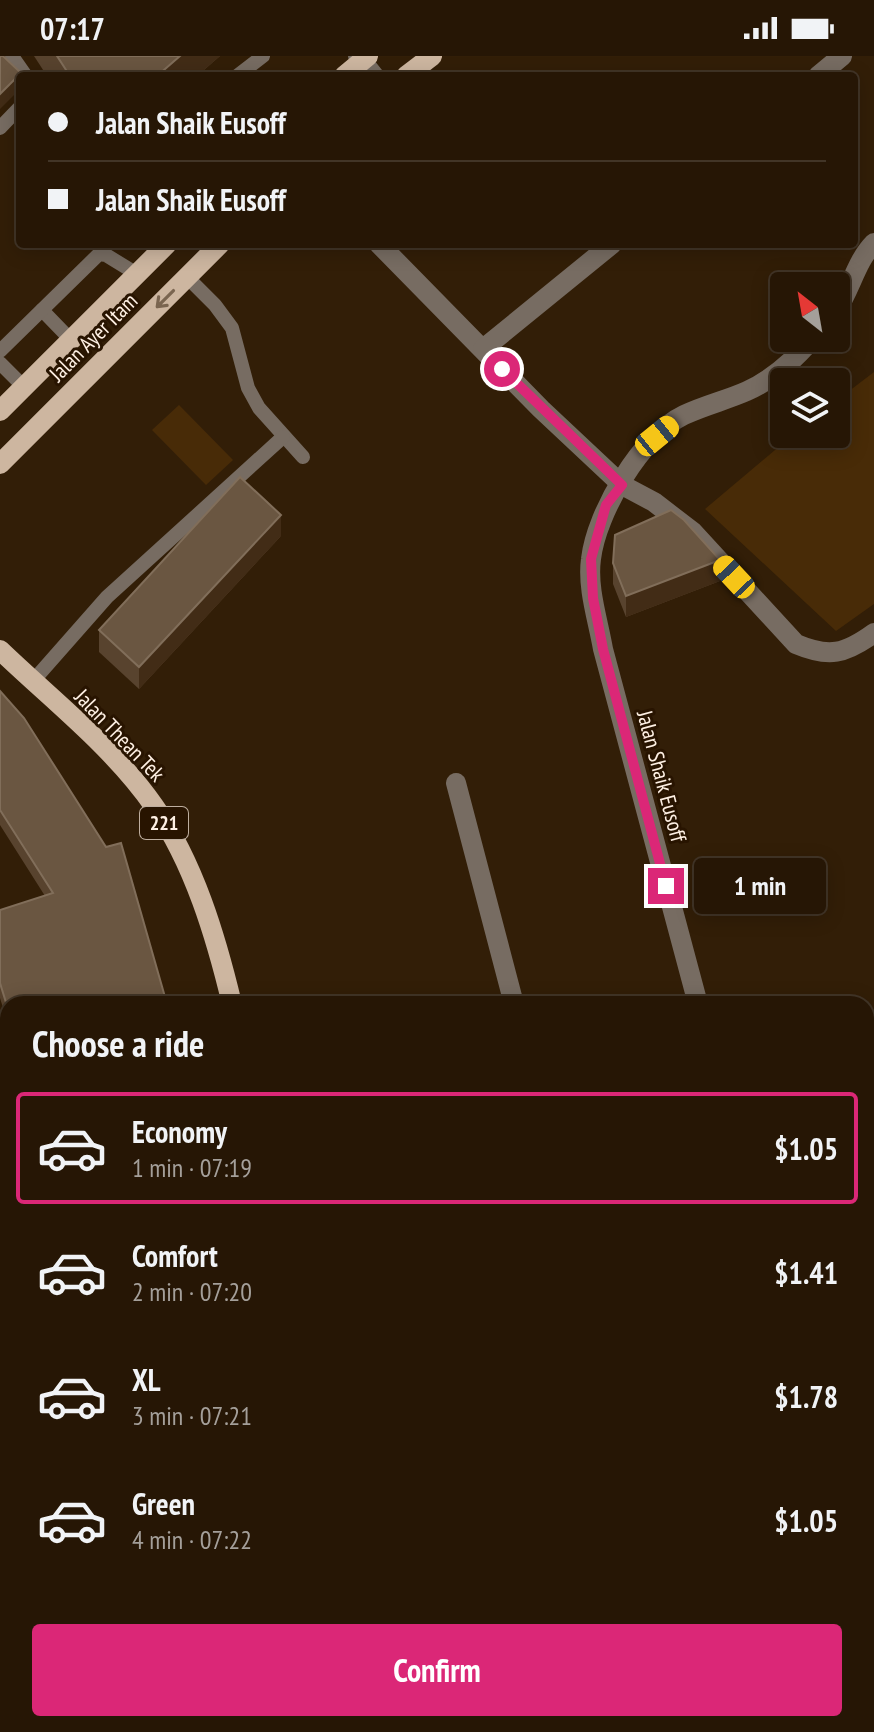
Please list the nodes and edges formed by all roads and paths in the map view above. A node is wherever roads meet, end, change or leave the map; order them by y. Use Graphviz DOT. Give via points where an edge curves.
graph roads {
  1 [pos="263,56"];
  2 [pos="432,56"];
  3 [pos="842,56"];
  4 [pos="242,72"];
  5 [pos="411,72"];
  6 [pos="823,72"];
  7 [pos="16,111"];
  8 [pos="0,128"];
  9 [pos="874,243"];
  10 [pos="163,248"];
  11 [pos="216,248"];
  12 [pos="383,248"];
  13 [pos="607,248"];
  14 [pos="137,274"];
  15 [pos="187,277"];
  16 [pos="850,286"];
  17 [pos="42,310"];
  18 [pos="71,340"];
  19 [pos="483,349"];
  20 [pos="0,351"];
  21 [pos="798,352"];
  22 [pos="0,363"];
  23 [pos="24,387"];
  24 [pos="0,411"];
  25 [pos="283,437"];
  26 [pos="303,457"];
  27 [pos="0,464"];
  28 [pos="622,485"];
  29 [pos="874,633"];
  30 [pos="0,650"];
  31 [pos="33,681"];
  32 [pos="456,783"];
  33 [pos="230,996"];
  34 [pos="512,996"];
  35 [pos="696,996"];
  1 -- 4 [label="lane"];
  2 -- 5 [label="main road"];
  3 -- 6 [label="street"];
  7 -- 8 [label="lane"];
  9 -- 16 [label="street"];
  10 -- 14 [label="main road, Jalan Ayer Itam"];
  11 -- 15 [label="main road, Jalan Ayer Itam"];
  12 -- 19 [label="street"];
  13 -- 19 [label="street"];
  14 -- 17 [label="lane" via="99,254"];
  14 -- 18 [label="main road, Jalan Ayer Itam"];
  15 -- 25 [label="lane" via="232,328 248,388"];
  15 -- 27 [label="main road, Jalan Ayer Itam, one-way"];
  17 -- 18 [label="lane"];
  17 -- 20 [label="lane"];
  18 -- 23 [label="main road, Jalan Ayer Itam"];
  19 -- 28 [label="street"];
  21 -- 28 [label="street, Jalan Shaik Eusoff" via="747,391 681,417 634,461"];
  22 -- 23 [label="lane"];
  23 -- 24 [label="main road, Jalan Ayer Itam"];
  25 -- 26 [label="lane"];
  25 -- 31 [label="lane" via="107,597"];
  28 -- 29 [label="street" via="693,532 796,644 817,653 835,653"];
  28 -- 35 [label="street, Jalan Shaik Eusoff" via="606,505 591,559 593,598"];
  30 -- 31 [label="main road, Jalan Thean Tek / 221"];
  31 -- 33 [label="main road, Jalan Thean Tek / 221" via="88,732 156,808 182,854"];
  32 -- 34 [label="street"];
}
